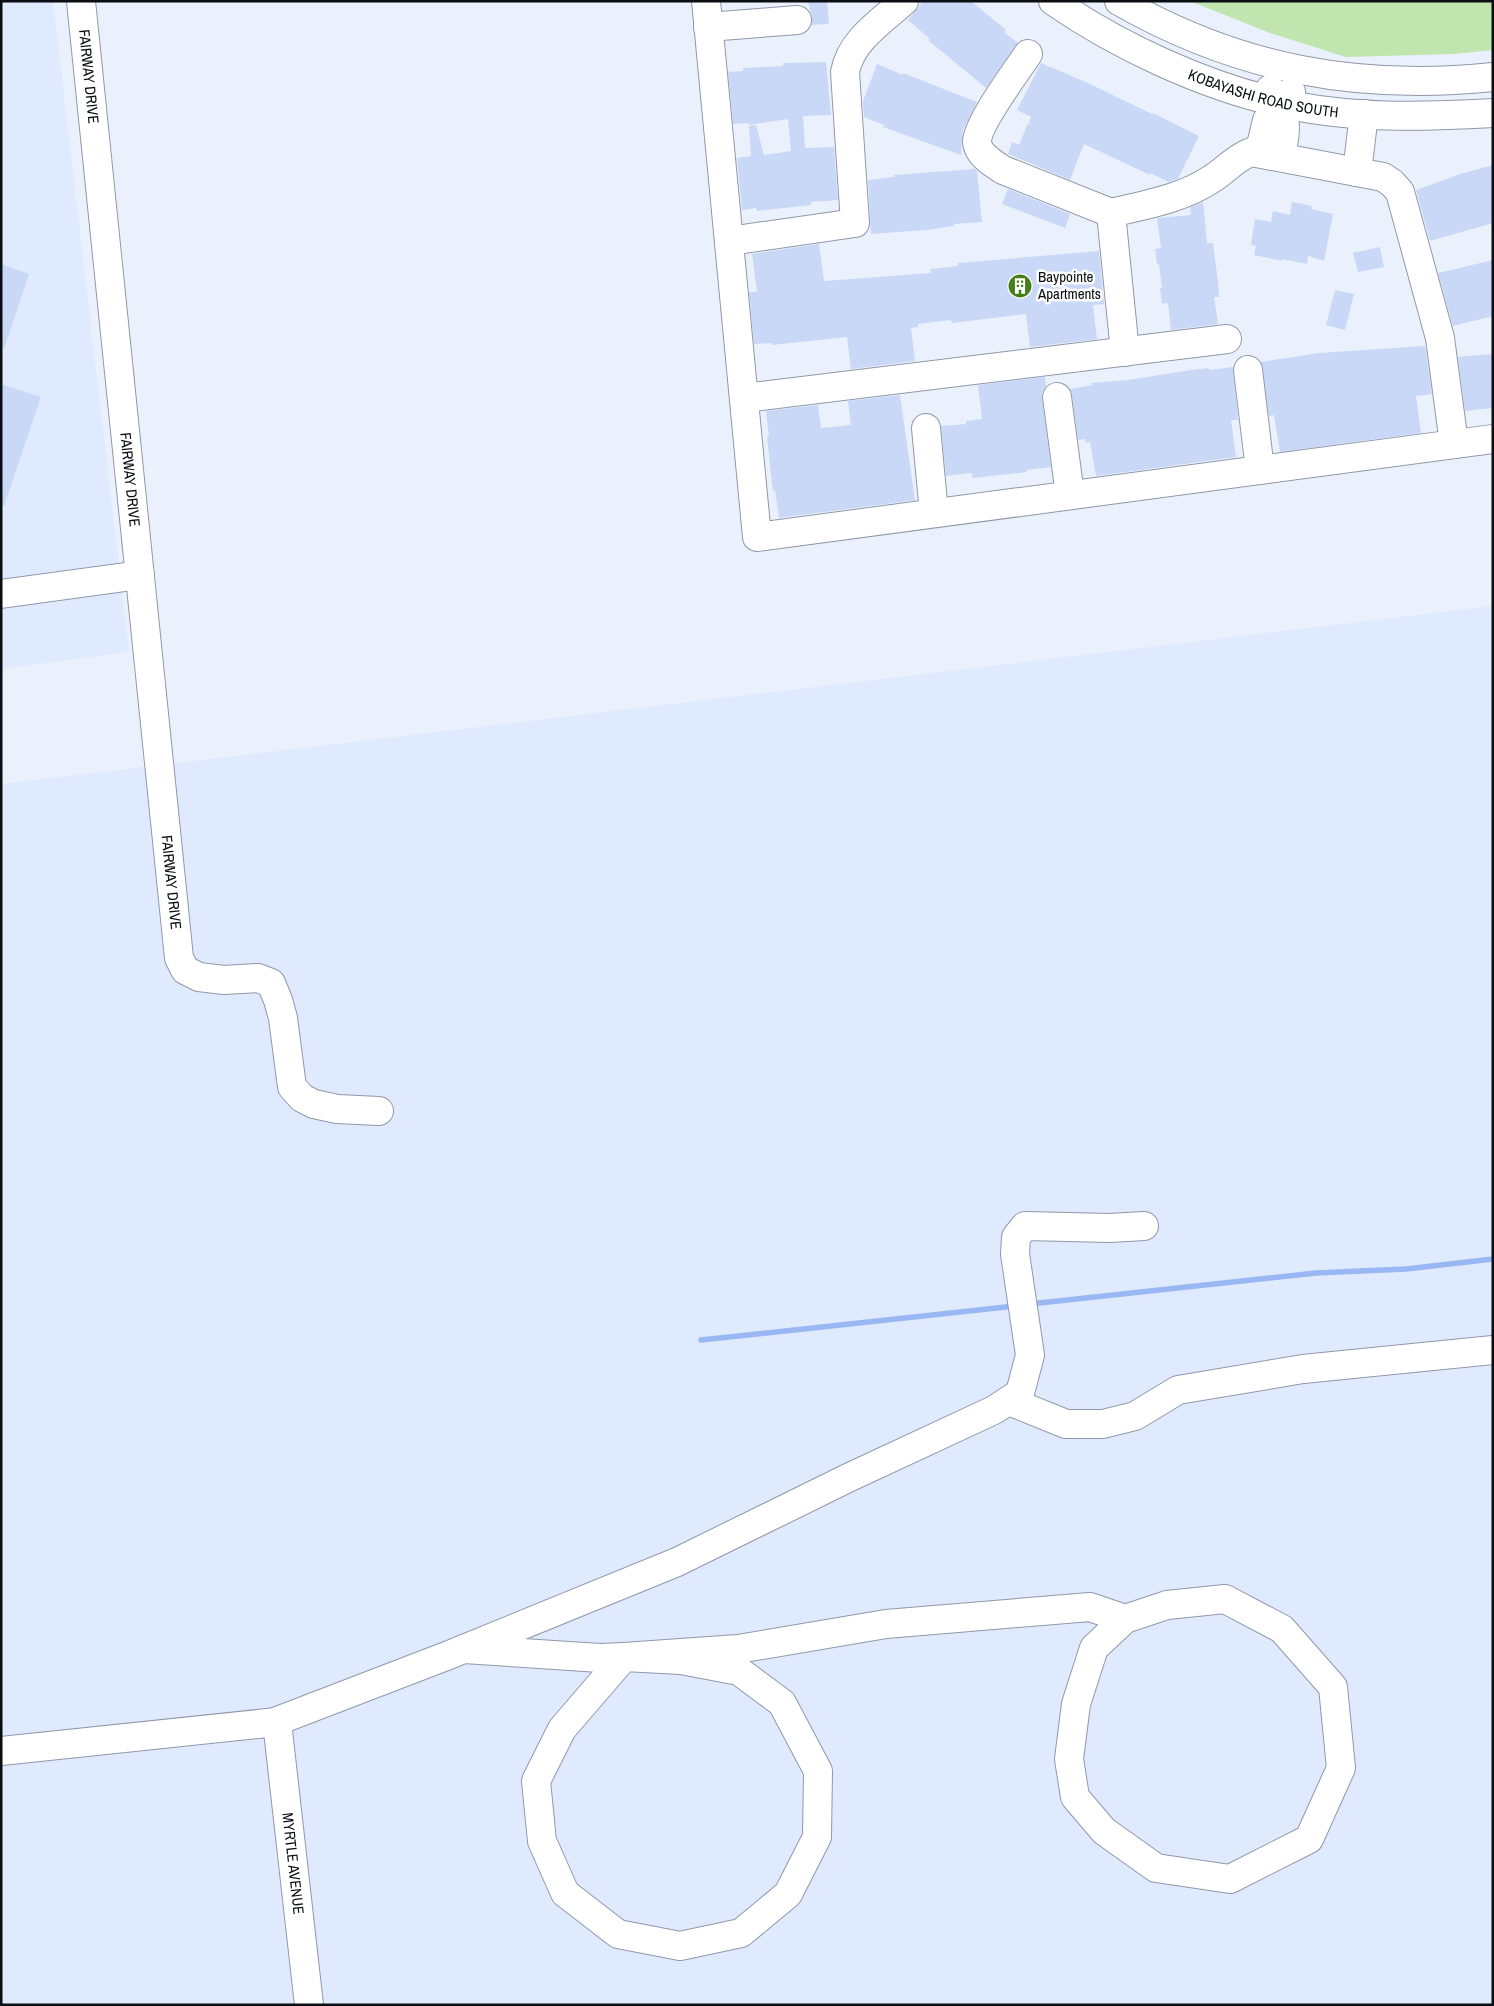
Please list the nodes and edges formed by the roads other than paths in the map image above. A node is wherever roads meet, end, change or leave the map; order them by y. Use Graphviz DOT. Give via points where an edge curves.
graph roads {
  1 [pos="81,1"];
  2 [pos="904,1"];
  3 [pos="1053,1"];
  4 [pos="1119,1"];
  5 [pos="707,14"];
  6 [pos="797,20"];
  7 [pos="1201,40"];
  8 [pos="1028,54"];
  9 [pos="1493,76"];
  10 [pos="1409,82"];
  11 [pos="1280,103"];
  12 [pos="1493,113"];
  13 [pos="1364,114"];
  14 [pos="1269,155"];
  15 [pos="1357,172"];
  16 [pos="1111,213"];
  17 [pos="729,241"];
  18 [pos="1227,339"];
  19 [pos="1125,352"];
  20 [pos="1248,370"];
  21 [pos="1057,397"];
  22 [pos="744,398"];
  23 [pos="926,428"];
  24 [pos="1493,439"];
  25 [pos="1454,444"];
  26 [pos="1260,470"];
  27 [pos="1070,495"];
  28 [pos="934,513"];
  29 [pos="140,575"];
  30 [pos="1,594"];
  31 [pos="379,1111"];
  32 [pos="1144,1226"];
  33 [pos="1493,1350"];
  34 [pos="1009,1401"];
  35 [pos="1125,1619"];
  36 [pos="464,1649"];
  37 [pos="624,1657"];
  38 [pos="274,1722"];
  39 [pos="1,1751"];
  40 [pos="309,2005"];
  1 -- 29 [label="street, FAIRWAY DRIVE"];
  2 -- 17 [label="street" via="857,45 848,59 845,72 855,222"];
  3 -- 11 [label="street, KOBAYASHI ROAD SOUTH" via="1149,56 1205,79"];
  4 -- 7 [label="street, KOBAYASHI ROAD SOUTH"];
  5 -- 6 [label="street"];
  5 -- 17 [label="street"];
  7 -- 10 [label="street, KOBAYASHI ROAD SOUTH" via="1287,68 1328,76"];
  7 -- 11 [label="street" via="1212,54 1258,74"];
  8 -- 16 [label="street" via="983,123 977,142 981,152 1003,170"];
  9 -- 10 [label="street, KOBAYASHI ROAD SOUTH"];
  10 -- 11 [label="street" via="1355,92 1305,84 1294,88"];
  11 -- 13 [label="street, KOBAYASHI ROAD SOUTH"];
  11 -- 14 [label="street" via="1267,120 1262,141"];
  12 -- 13 [label="street, KOBAYASHI ROAD SOUTH" via="1408,117"];
  13 -- 15 [label="street"];
  14 -- 15 [label="street"];
  14 -- 16 [label="street" via="1251,152 1239,156 1211,180 1181,195"];
  15 -- 25 [label="street" via="1383,177 1400,192 1440,338"];
  16 -- 19 [label="street"];
  17 -- 22 [label="street"];
  18 -- 19 [label="street"];
  19 -- 22 [label="street"];
  20 -- 26 [label="street"];
  21 -- 27 [label="street"];
  22 -- 28 [label="street" via="757,537"];
  23 -- 28 [label="street"];
  24 -- 25 [label="street"];
  25 -- 26 [label="street"];
  26 -- 27 [label="street"];
  27 -- 28 [label="street"];
  29 -- 30 [label="street"];
  29 -- 31 [label="street, FAIRWAY DRIVE" via="179,958 185,970 199,977 224,980 258,978 271,983 283,1018 292,1087 302,1098 337,1109"];
  32 -- 34 [label="street" via="1025,1226 1016,1237 1015,1254 1030,1355 1020,1393"];
  33 -- 34 [label="street" via="1303,1369 1178,1390 1135,1416 1103,1424 1066,1424"];
  34 -- 36 [label="street" via="677,1562"];
  35 -- 35 [label="street" via="1167,1605 1225,1599 1282,1629 1333,1687 1341,1768 1309,1839 1230,1879 1156,1868 1104,1831 1075,1798 1069,1759 1076,1704 1094,1648"];
  35 -- 37 [label="street" via="1090,1607 886,1624 738,1649"];
  36 -- 37 [label="street"];
  36 -- 38 [label="street"];
  37 -- 37 [label="street" via="681,1660 739,1671 782,1703 818,1771 817,1837 788,1894 741,1933 680,1946 618,1934 566,1893 542,1840 536,1781 562,1730"];
  38 -- 39 [label="street"];
  38 -- 40 [label="street, MYRTLE AVENUE"];
}
